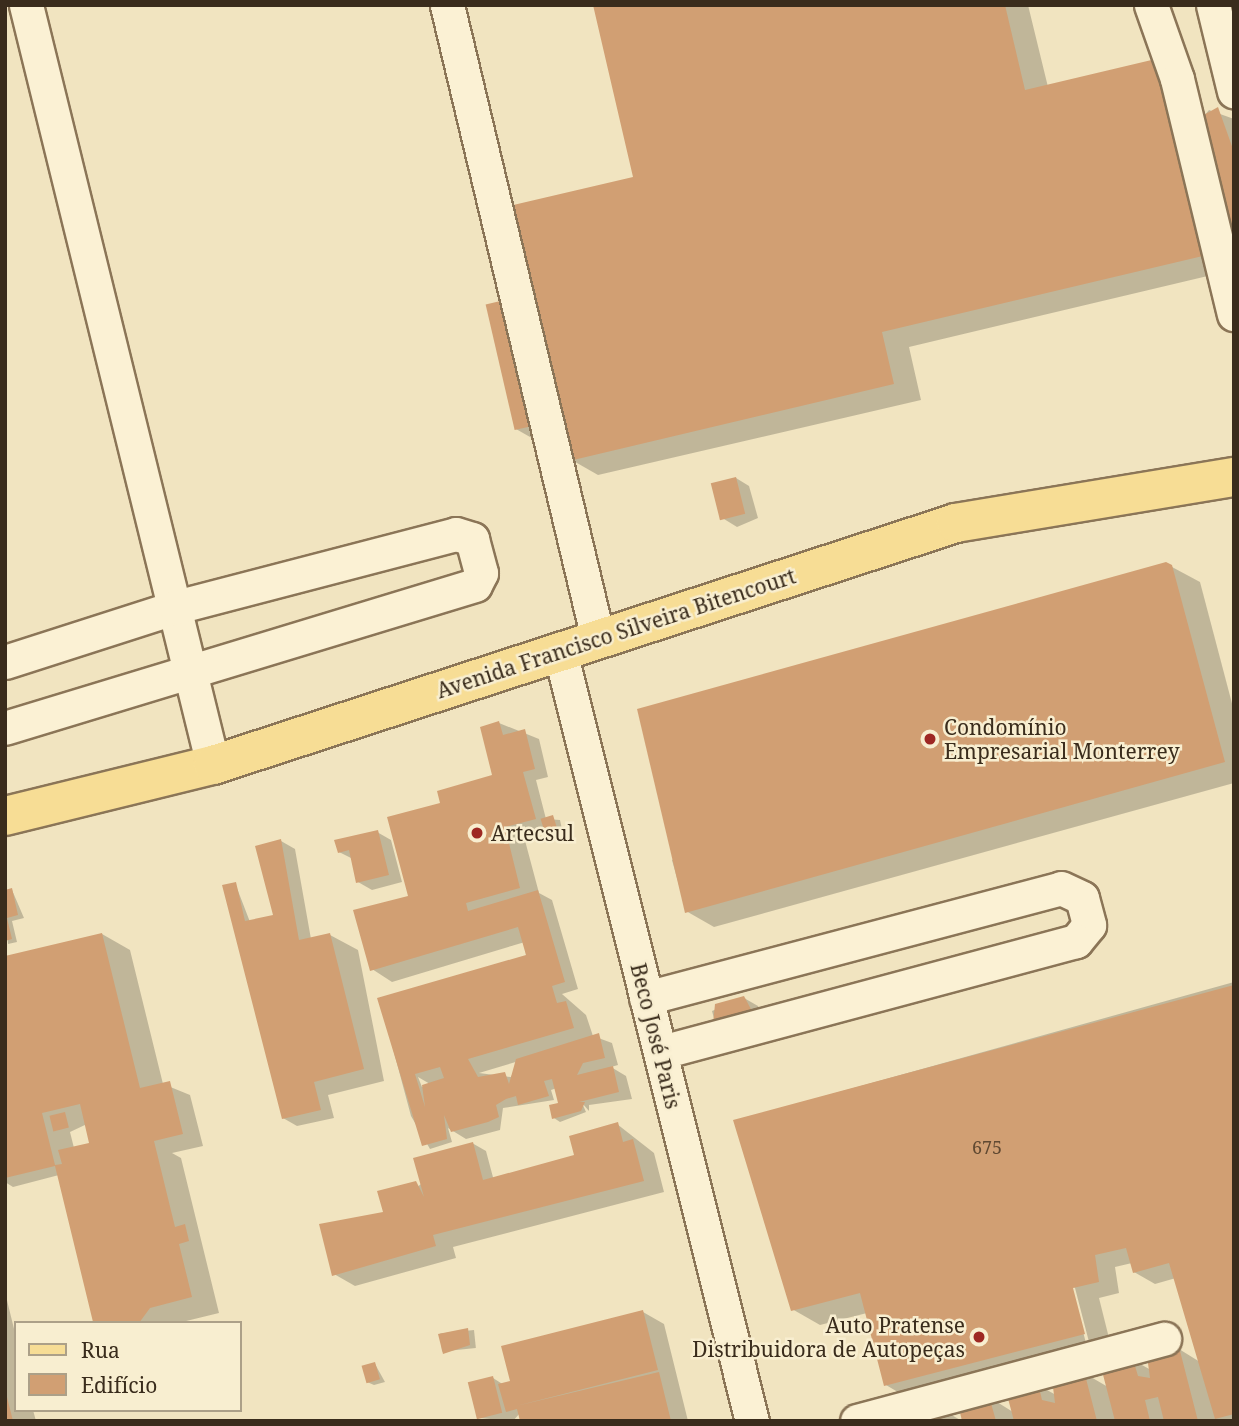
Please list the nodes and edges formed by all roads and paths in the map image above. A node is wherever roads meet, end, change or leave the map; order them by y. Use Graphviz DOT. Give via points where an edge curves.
graph roads {
  1 [pos="26,5"];
  2 [pos="447,5"];
  3 [pos="1151,5"];
  4 [pos="1213,5"];
  5 [pos="1177,79"];
  6 [pos="1231,80"];
  7 [pos="1234,314"];
  8 [pos="1234,477"];
  9 [pos="176,607"];
  10 [pos="598,639"];
  11 [pos="560,651"];
  12 [pos="5,662"];
  13 [pos="191,670"];
  14 [pos="5,728"];
  15 [pos="213,765"];
  16 [pos="5,816"];
  17 [pos="646,998"];
  18 [pos="661,1052"];
  19 [pos="1164,1339"];
  20 [pos="752,1421"];
  21 [pos="857,1421"];
  1 -- 9 [label="street"];
  2 -- 10 [label="street"];
  3 -- 5 [label="street"];
  4 -- 6 [label="street"];
  5 -- 6 [label="street"];
  5 -- 7 [label="street"];
  8 -- 10 [label="main road, Avenida Francisco Silveira Bitencourt" via="956,523"];
  9 -- 12 [label="street"];
  9 -- 13 [label="street"];
  9 -- 13 [label="street" via="456,534 472,540 481,573 475,585"];
  10 -- 11 [label="main road, Avenida Francisco Silveira Bitencourt"];
  11 -- 15 [label="main road, Avenida Francisco Silveira Bitencourt"];
  11 -- 17 [label="street, Beco José Paris"];
  13 -- 14 [label="street"];
  13 -- 15 [label="street"];
  15 -- 16 [label="main road, Avenida Francisco Silveira Bitencourt"];
  17 -- 18 [label="street, Beco José Paris"];
  17 -- 18 [label="street" via="1061,888 1082,898 1088,925 1076,942"];
  18 -- 20 [label="street, Beco José Paris"];
  19 -- 21 [label="street"];
}
